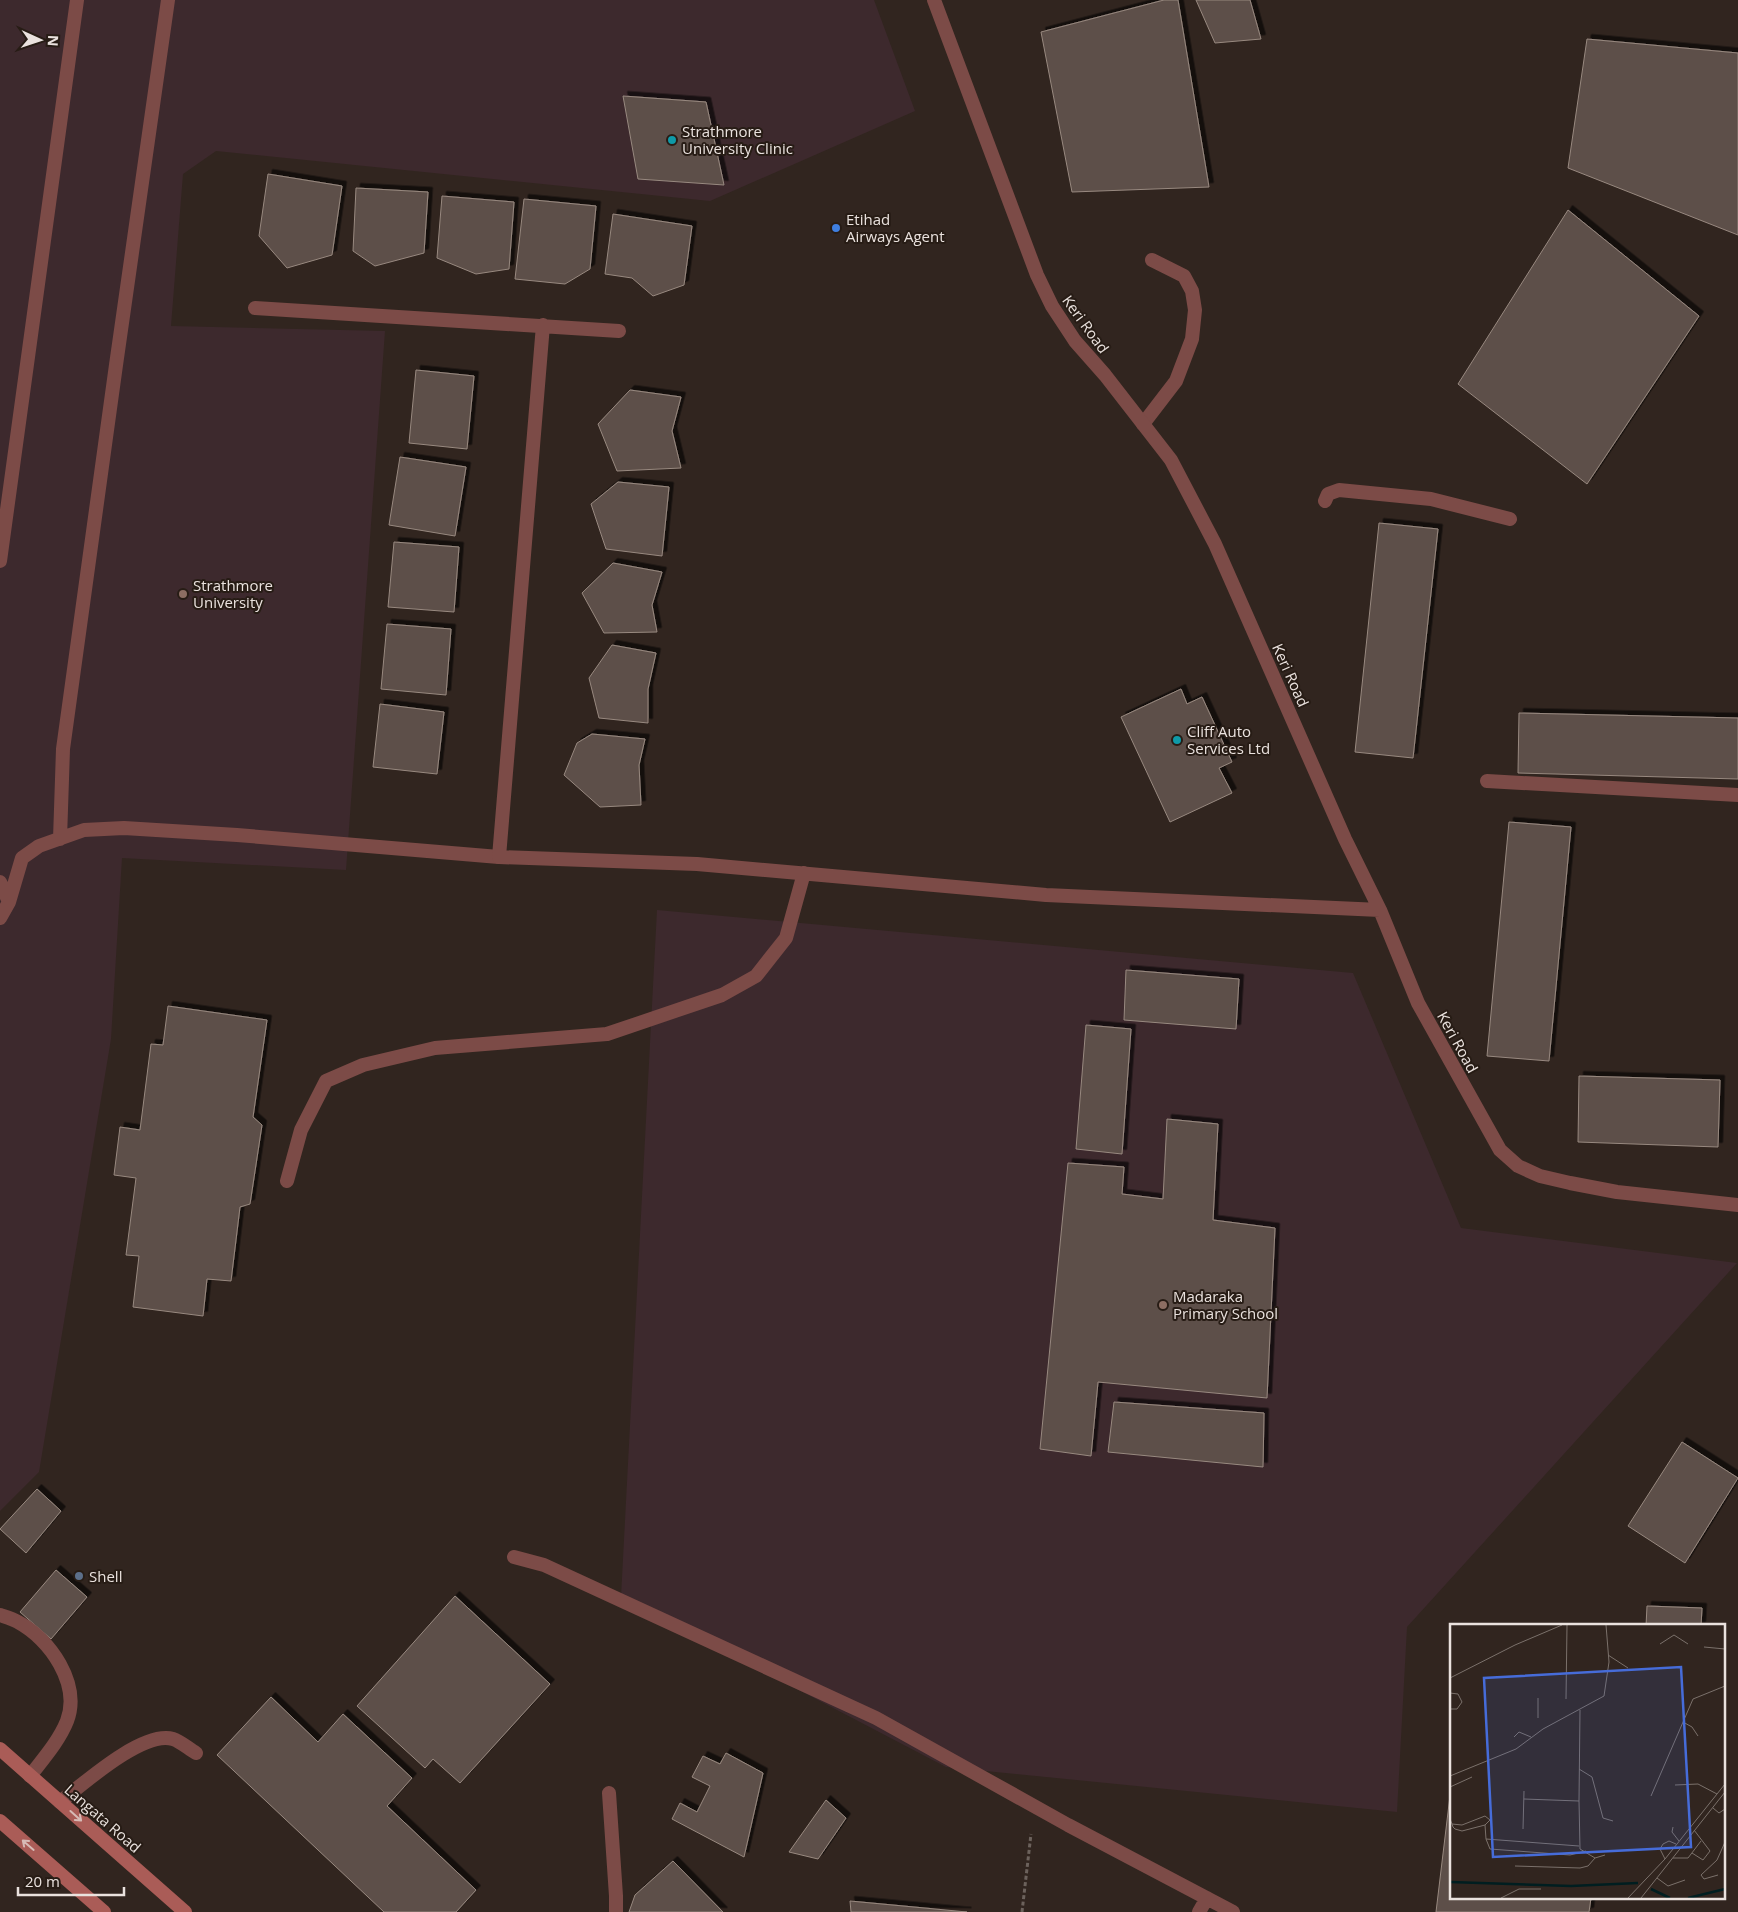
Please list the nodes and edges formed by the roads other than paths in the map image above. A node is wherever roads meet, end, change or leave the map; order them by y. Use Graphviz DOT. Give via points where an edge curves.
graph roads {
  1 [pos="77,0"];
  2 [pos="168,0"];
  3 [pos="934,0"];
  4 [pos="1152,260"];
  5 [pos="254,308"];
  6 [pos="543,325"];
  7 [pos="619,331"];
  8 [pos="1143,424"];
  9 [pos="1325,501"];
  10 [pos="1510,519"];
  11 [pos="0,561"];
  12 [pos="1487,781"];
  13 [pos="1738,795"];
  14 [pos="60,839"];
  15 [pos="500,857"];
  16 [pos="804,873"];
  17 [pos="0,882"];
  18 [pos="8,902"];
  19 [pos="1380,910"];
  20 [pos="0,918"];
  21 [pos="287,1181"];
  22 [pos="1738,1205"];
  23 [pos="514,1557"];
  24 [pos="0,1615"];
  25 [pos="0,1749"];
  26 [pos="196,1754"];
  27 [pos="30,1776"];
  28 [pos="609,1793"];
  29 [pos="60,1802"];
  30 [pos="0,1821"];
  31 [pos="1207,1898"];
  32 [pos="104,1912"];
  33 [pos="185,1912"];
  34 [pos="616,1912"];
  35 [pos="1199,1912"];
  36 [pos="1233,1912"];
  1 -- 11 [label="street"];
  2 -- 14 [label="street" via="63,749"];
  3 -- 8 [label="street, Keri Road" via="1037,276 1075,341"];
  4 -- 8 [label="street" via="1184,276 1192,291 1194,310 1192,339 1176,380"];
  5 -- 6 [label="street"];
  6 -- 7 [label="street"];
  6 -- 15 [label="street"];
  8 -- 19 [label="street, Keri Road" via="1171,460 1215,544 1341,830"];
  9 -- 10 [label="street" via="1328,494 1339,490 1431,499"];
  12 -- 13 [label="street"];
  14 -- 15 [label="street" via="84,830 124,828"];
  14 -- 18 [label="street" via="39,846 22,858"];
  15 -- 16 [label="street" via="698,864"];
  16 -- 19 [label="street" via="1046,894"];
  16 -- 21 [label="street" via="786,938 756,976 722,995 607,1034 435,1048 363,1066 326,1081 302,1130"];
  17 -- 18 [label="street"];
  18 -- 20 [label="street"];
  19 -- 22 [label="street, Keri Road" via="1418,1004 1500,1150 1518,1166 1540,1176 1618,1192"];
  23 -- 31 [label="street" via="544,1565 876,1718"];
  24 -- 27 [label="street" via="18,1622 46,1644 68,1683 70,1706 67,1722"];
  25 -- 27 [label="main road, Langata Road"];
  26 -- 29 [label="street" via="173,1739 155,1739 122,1754"];
  27 -- 29 [label="main road, Langata Road"];
  28 -- 34 [label="street"];
  29 -- 33 [label="main road, Langata Road, one-way"];
  32 -- 30 [label="main road, one-way"];
  31 -- 35 [label="street"];
  31 -- 36 [label="street"];
}
